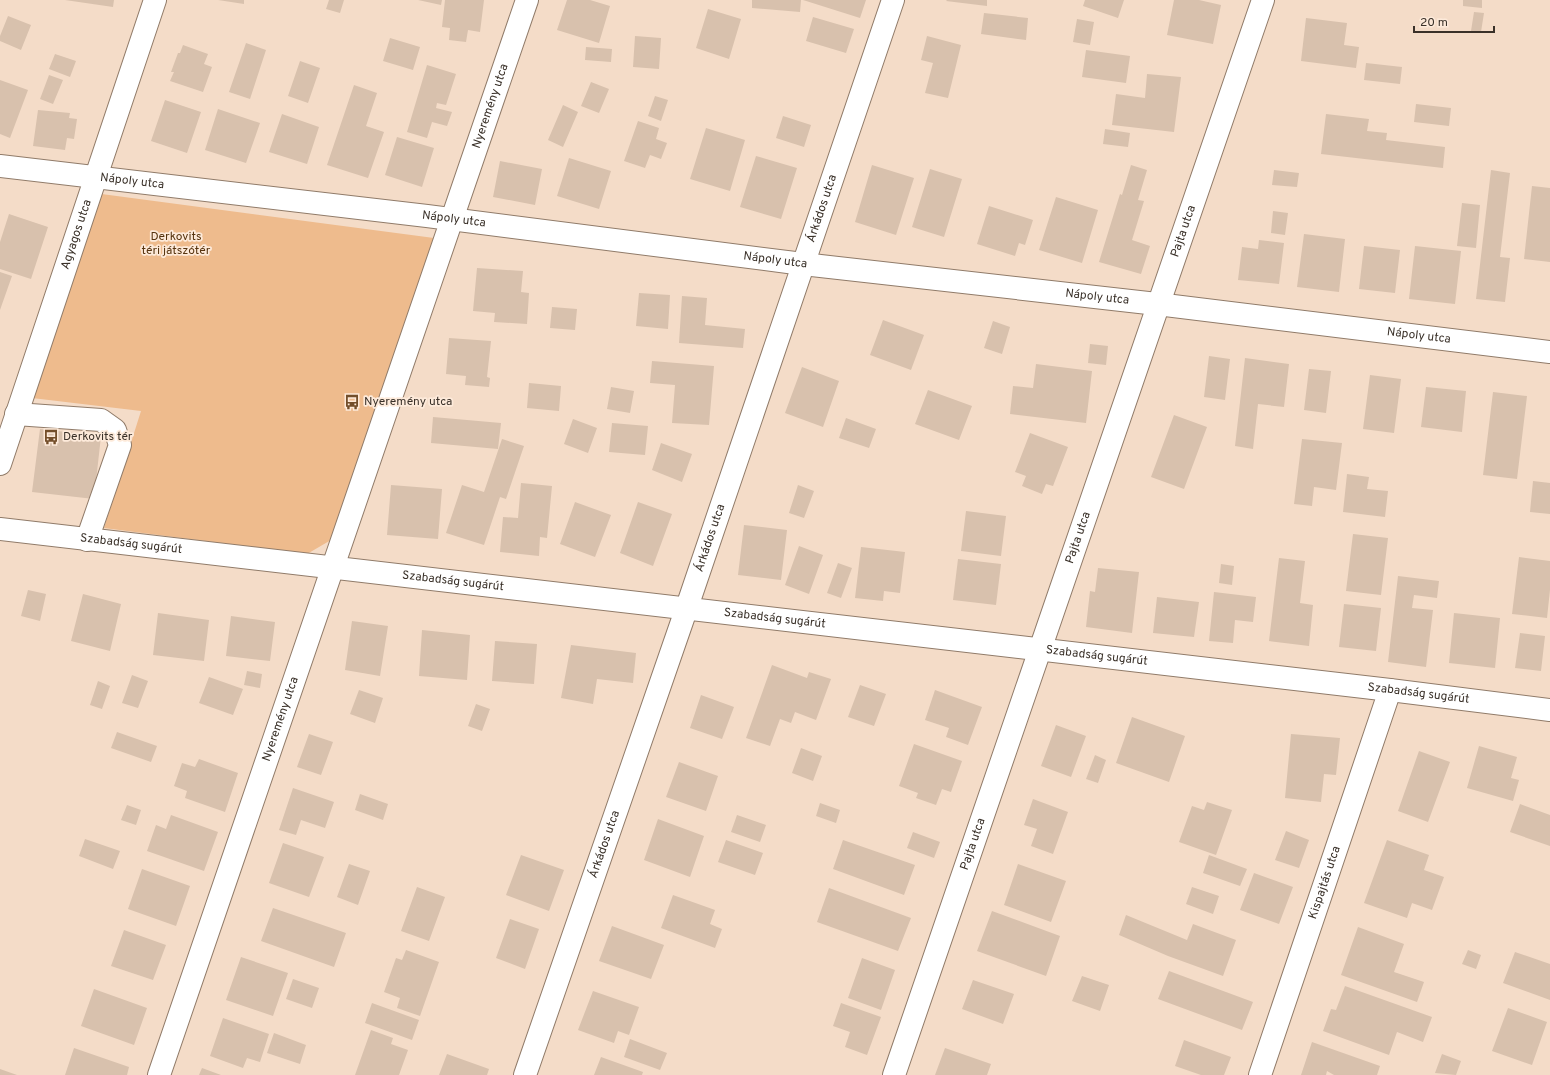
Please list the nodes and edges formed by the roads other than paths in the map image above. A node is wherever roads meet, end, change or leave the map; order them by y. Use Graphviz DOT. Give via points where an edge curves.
graph roads {
  1 [pos="155,0"];
  2 [pos="527,0"];
  3 [pos="893,0"];
  4 [pos="1263,0"];
  5 [pos="0,166"];
  6 [pos="94,177"];
  7 [pos="453,219"];
  8 [pos="803,264"];
  9 [pos="1157,304"];
  10 [pos="1550,352"];
  11 [pos="16,414"];
  12 [pos="3,454"];
  13 [pos="0,529"];
  14 [pos="88,540"];
  15 [pos="332,569"];
  16 [pos="686,610"];
  17 [pos="1040,651"];
  18 [pos="1390,690"];
  19 [pos="1550,710"];
  20 [pos="159,1075"];
  21 [pos="525,1075"];
  22 [pos="894,1075"];
  23 [pos="1260,1075"];
  1 -- 6 [label="street, Agyagos utca"];
  2 -- 7 [label="street, Nyeremény utca"];
  3 -- 8 [label="street, Árkádos utca"];
  4 -- 9 [label="street, Pajta utca"];
  5 -- 6 [label="street, Nápoly utca"];
  6 -- 7 [label="street, Nápoly utca"];
  6 -- 11 [label="street, Agyagos utca"];
  7 -- 8 [label="street, Nápoly utca"];
  7 -- 15 [label="street, Nyeremény utca"];
  8 -- 9 [label="street, Nápoly utca"];
  8 -- 16 [label="street, Árkádos utca"];
  9 -- 10 [label="street, Nápoly utca"];
  9 -- 17 [label="street, Pajta utca"];
  11 -- 12 [label="street, Agyagos utca"];
  11 -- 14 [label="street" via="101,420 115,430 120,445"];
  13 -- 14 [label="street, Szabadság sugárút"];
  14 -- 15 [label="street, Szabadság sugárút"];
  15 -- 16 [label="street, Szabadság sugárút"];
  15 -- 20 [label="street, Nyeremény utca"];
  16 -- 17 [label="street, Szabadság sugárút"];
  16 -- 21 [label="street, Árkádos utca"];
  17 -- 18 [label="street, Szabadság sugárút"];
  17 -- 22 [label="street, Pajta utca"];
  18 -- 19 [label="street, Szabadság sugárút"];
  18 -- 23 [label="street, Kispajtás utca"];
}
